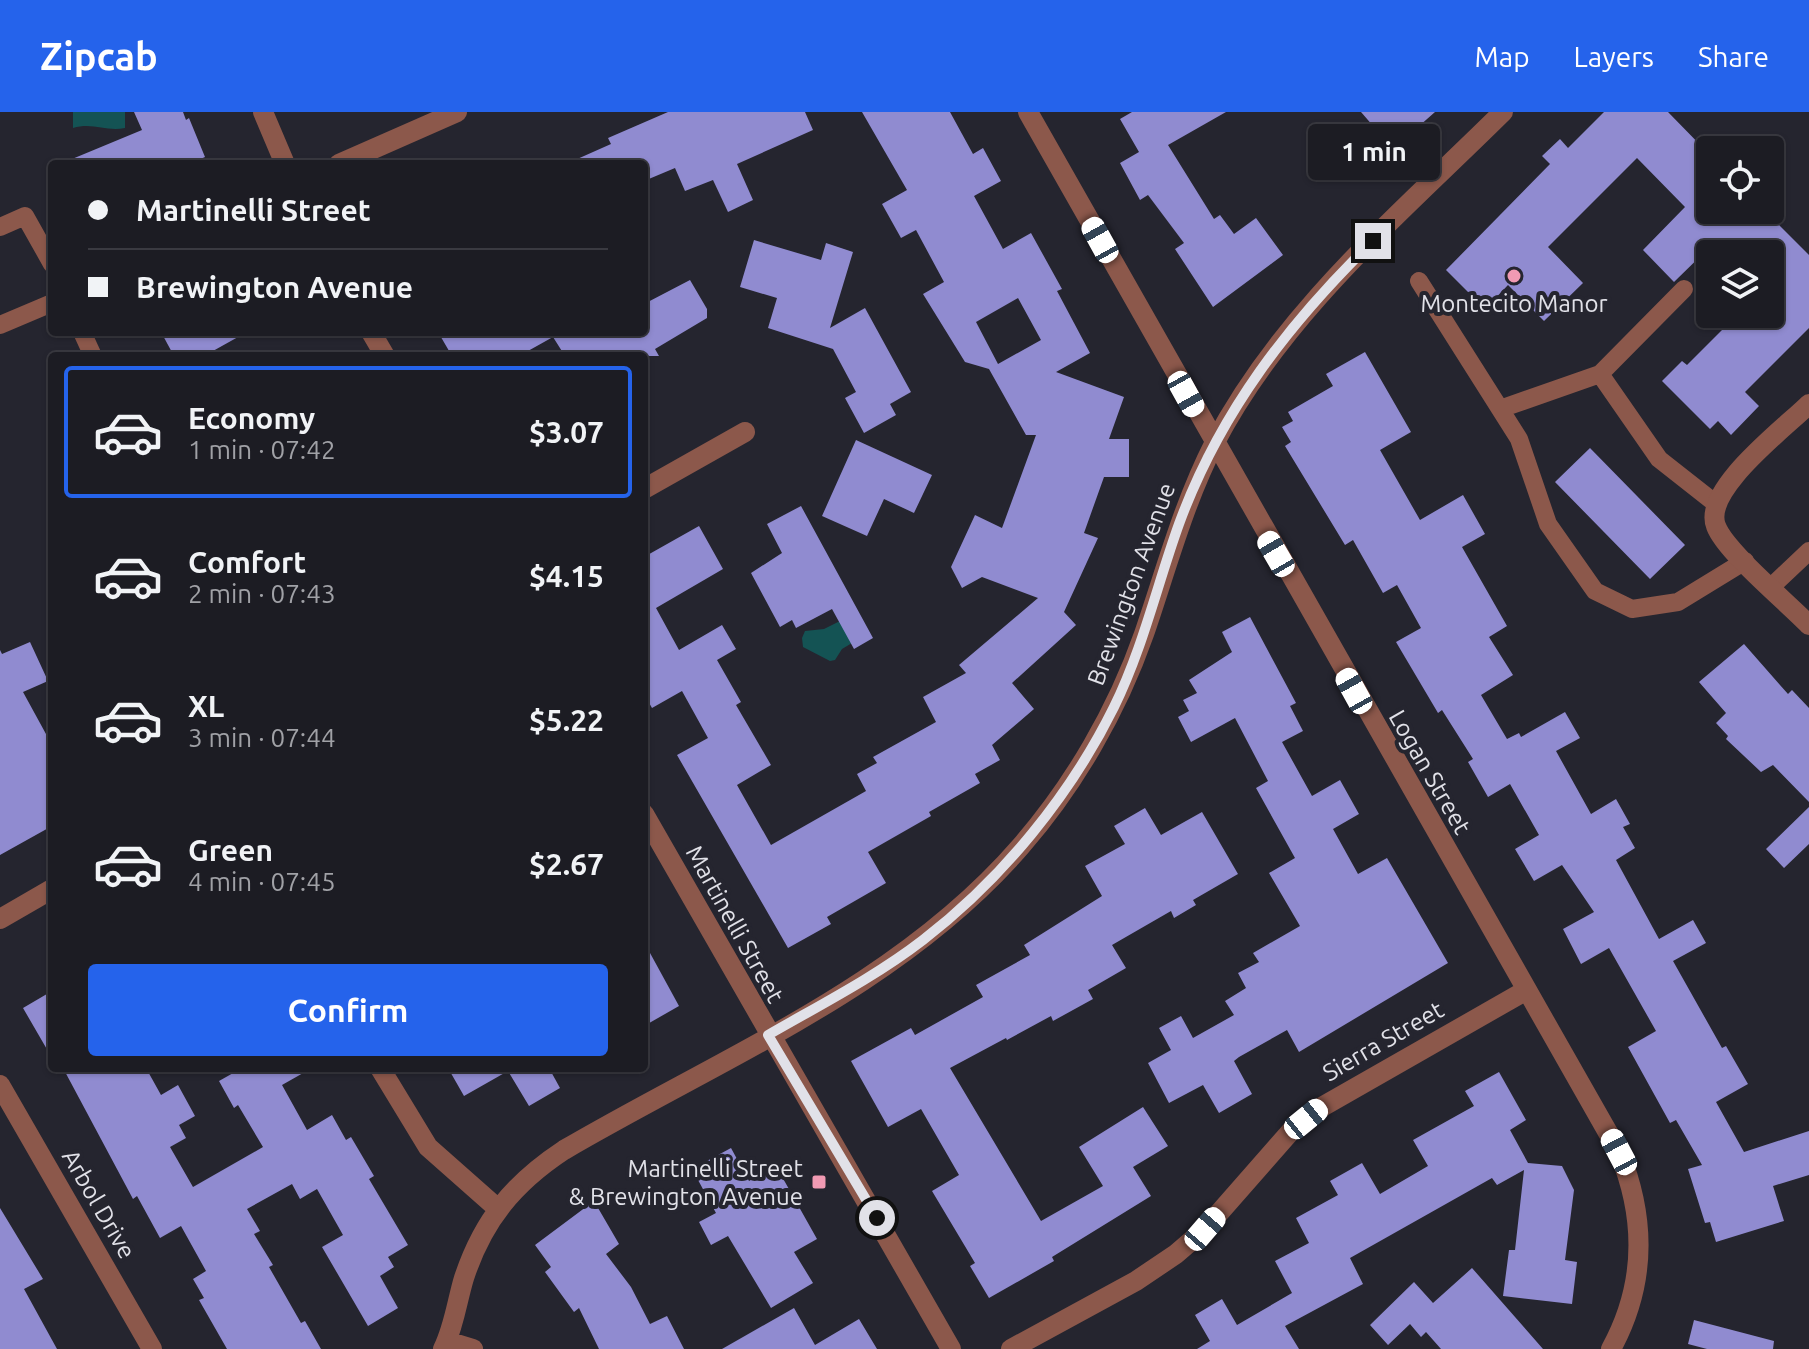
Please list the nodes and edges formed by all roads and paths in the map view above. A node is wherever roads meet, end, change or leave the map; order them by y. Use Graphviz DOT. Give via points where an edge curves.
graph roads {
  1 [pos="263,112"];
  2 [pos="457,112"];
  3 [pos="1028,112"];
  4 [pos="1503,112"];
  5 [pos="283,160"];
  6 [pos="348,160"];
  7 [pos="0,227"];
  8 [pos="48,257"];
  9 [pos="1419,281"];
  10 [pos="1684,289"];
  11 [pos="48,305"];
  12 [pos="0,325"];
  13 [pos="1600,374"];
  14 [pos="1809,404"];
  15 [pos="1500,409"];
  16 [pos="745,432"];
  17 [pos="1214,444"];
  18 [pos="648,487"];
  19 [pos="1715,503"];
  20 [pos="1809,551"];
  21 [pos="1745,561"];
  22 [pos="1771,587"];
  23 [pos="1809,625"];
  24 [pos="648,821"];
  25 [pos="48,891"];
  26 [pos="0,919"];
  27 [pos="1525,991"];
  28 [pos="768,1035"];
  29 [pos="382,1072"];
  30 [pos="0,1085"];
  31 [pos="497,1208"];
  32 [pos="445,1345"];
  33 [pos="152,1349"];
  34 [pos="473,1349"];
  35 [pos="951,1349"];
  36 [pos="1011,1349"];
  37 [pos="1611,1349"];
  1 -- 5 [label="street"];
  2 -- 6 [label="street"];
  3 -- 17 [label="street, Logan Street"];
  4 -- 17 [label="street, Brewington Avenue" via="1292,325"];
  7 -- 8 [label="lane" via="25,216"];
  9 -- 15 [label="lane"];
  10 -- 13 [label="lane"];
  11 -- 12 [label="lane"];
  13 -- 15 [label="lane"];
  13 -- 19 [label="lane" via="1659,459"];
  14 -- 19 [label="street" via="1734,476"];
  15 -- 21 [label="lane" via="1519,439 1548,524 1595,591 1632,609 1678,602"];
  16 -- 18 [label="street"];
  17 -- 27 [label="street, Logan Street"];
  17 -- 28 [label="street, Brewington Avenue" via="1179,524 1123,685 1098,736 1052,806 989,881 924,940"];
  19 -- 21 [label="street" via="1716,527"];
  20 -- 22 [label="lane"];
  21 -- 22 [label="street"];
  22 -- 23 [label="street"];
  24 -- 28 [label="street, Martinelli Street"];
  25 -- 26 [label="street"];
  27 -- 36 [label="street, Sierra Street" via="1320,1108 1291,1131 1205,1229 1176,1254"];
  27 -- 37 [label="street, Logan Street" via="1604,1124 1635,1199 1639,1267 1626,1320"];
  28 -- 31 [label="street, Brewington Avenue" via="564,1150 518,1184"];
  28 -- 35 [label="street, Martinelli Street"];
  29 -- 31 [label="street" via="428,1147"];
  30 -- 33 [label="street, Arbol Drive"];
  31 -- 32 [label="street, Brewington Avenue" via="473,1253"];
  32 -- 34 [label="street"];
}
